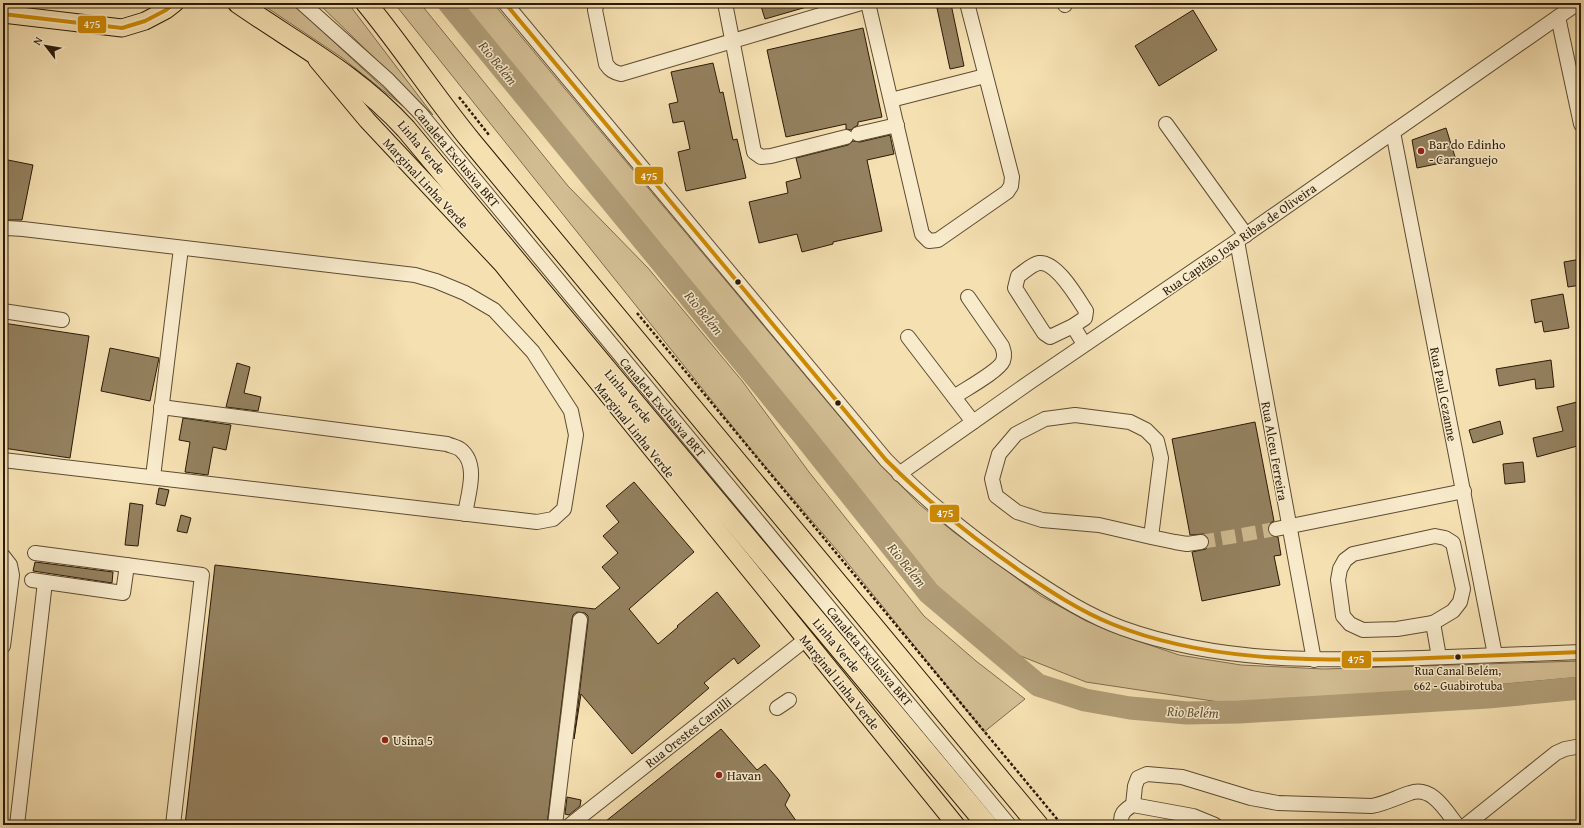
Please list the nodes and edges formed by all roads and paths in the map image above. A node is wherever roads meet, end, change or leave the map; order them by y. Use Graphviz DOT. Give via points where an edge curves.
graph roads {
  1 [pos="174,3"];
  2 [pos="238,3"];
  3 [pos="302,3"];
  4 [pos="366,3"];
  5 [pos="505,3"];
  6 [pos="597,3"];
  7 [pos="725,3"];
  8 [pos="861,3"];
  9 [pos="868,3"];
  10 [pos="967,3"];
  11 [pos="1577,3"];
  12 [pos="3,14"];
  13 [pos="1558,17"];
  14 [pos="733,42"];
  15 [pos="304,45"];
  16 [pos="985,76"];
  17 [pos="458,96"];
  18 [pos="891,100"];
  19 [pos="1166,124"];
  20 [pos="1581,124"];
  21 [pos="897,125"];
  22 [pos="1393,132"];
  23 [pos="492,139"];
  24 [pos="3,230"];
  25 [pos="1241,238"];
  26 [pos="180,248"];
  27 [pos="968,296"];
  28 [pos="634,310"];
  29 [pos="3,311"];
  30 [pos="62,320"];
  31 [pos="1073,326"];
  32 [pos="908,337"];
  33 [pos="1084,344"];
  34 [pos="954,397"];
  35 [pos="161,407"];
  36 [pos="973,422"];
  37 [pos="3,460"];
  38 [pos="899,474"];
  39 [pos="153,477"];
  40 [pos="1464,492"];
  41 [pos="465,514"];
  42 [pos="1282,527"];
  43 [pos="1152,537"];
  44 [pos="1201,542"];
  45 [pos="35,553"];
  46 [pos="3,556"];
  47 [pos="127,565"];
  48 [pos="580,620"];
  49 [pos="1433,623"];
  50 [pos="806,640"];
  51 [pos="3,646"];
  52 [pos="1581,652"];
  53 [pos="1496,655"];
  54 [pos="1439,657"];
  55 [pos="1314,660"];
  56 [pos="789,700"];
  57 [pos="777,708"];
  58 [pos="1581,746"];
  59 [pos="1132,805"];
  60 [pos="17,825"];
  61 [pos="173,825"];
  62 [pos="555,825"];
  63 [pos="570,825"];
  64 [pos="956,825"];
  65 [pos="987,825"];
  66 [pos="1009,825"];
  67 [pos="1038,825"];
  68 [pos="1062,825"];
  69 [pos="1122,825"];
  70 [pos="1215,825"];
  71 [pos="1458,825"];
  72 [pos="1466,825"];
  1 -- 12 [label="main road" via="166,10 122,28"];
  2 -- 15 [label="highway, Linha Verde"];
  3 -- 66 [label="street, Canaleta Exclusiva BRT" via="388,80 420,113"];
  4 -- 67 [label="highway" via="471,141"];
  5 -- 38 [label="street"];
  6 -- 14 [label="street" via="595,10 606,64 614,72 621,74"];
  7 -- 14 [label="street"];
  8 -- 14 [label="street"];
  9 -- 18 [label="street"];
  10 -- 16 [label="street"];
  11 -- 13 [label="street, Rua Capitão João Ribas de Oliveira"];
  13 -- 20 [label="street"];
  13 -- 22 [label="street, Rua Capitão João Ribas de Oliveira"];
  14 -- 21 [label="street" via="754,152 761,157"];
  15 -- 50 [label="main road, Marginal Linha Verde" via="367,120 502,264"];
  15 -- 65 [label="highway, Linha Verde" via="363,87 406,129"];
  16 -- 18 [label="street"];
  16 -- 21 [label="street" via="1012,177 1011,186 1007,192 938,240 929,240 922,234"];
  17 -- 23 [label="path"];
  18 -- 21 [label="street"];
  19 -- 25 [label="street, Rua Alceu Ferreira"];
  22 -- 25 [label="street, Rua Capitão João Ribas de Oliveira"];
  22 -- 40 [label="street, Rua Paul Cezanne"];
  24 -- 26 [label="street" via="23,229"];
  25 -- 33 [label="street, Rua Capitão João Ribas de Oliveira"];
  25 -- 42 [label="street, Rua Alceu Ferreira"];
  26 -- 35 [label="street"];
  26 -- 41 [label="street" via="414,275 465,293 494,310 537,358 571,411 576,435 564,509 553,519 537,522"];
  27 -- 34 [label="street" via="1002,346 1004,355 1002,363 995,370"];
  28 -- 68 [label="path"];
  29 -- 30 [label="street"];
  31 -- 31 [label="street" via="1050,336 1044,333 1015,288 1018,276 1038,263 1059,271 1086,311 1085,318"];
  31 -- 33 [label="street"];
  32 -- 34 [label="street"];
  33 -- 36 [label="street, Rua Capitão João Ribas de Oliveira"];
  34 -- 36 [label="street"];
  35 -- 39 [label="street"];
  35 -- 41 [label="street" via="447,444 461,450 470,462 471,475"];
  36 -- 38 [label="street, Rua Capitão João Ribas de Oliveira"];
  37 -- 39 [label="street"];
  38 -- 55 [label="street" via="990,550 1043,587 1094,616 1135,632 1177,644 1246,655"];
  39 -- 41 [label="street"];
  40 -- 42 [label="street"];
  40 -- 53 [label="street, Rua Paul Cezanne"];
  42 -- 55 [label="street, Rua Alceu Ferreira"];
  43 -- 43 [label="street" via="1099,525 1042,520 1016,512 996,496 992,479 999,454 1016,434 1045,419 1075,415 1130,422 1146,430 1158,441 1161,458"];
  43 -- 44 [label="street" via="1187,544"];
  45 -- 47 [label="street"];
  46 -- 51 [label="street" via="10,565 12,575"];
  47 -- 60 [label="street" via="123,593 38,581"];
  47 -- 61 [label="street" via="202,575"];
  48 -- 62 [label="street"];
  49 -- 49 [label="street" via="1453,611 1460,602 1463,589 1452,543 1435,536 1353,554 1345,560 1338,580 1343,616 1350,624 1364,630 1397,629"];
  49 -- 54 [label="street"];
  50 -- 63 [label="street, Rua Orestes Camilli"];
  50 -- 64 [label="main road, Marginal Linha Verde"];
  52 -- 53 [label="street"];
  53 -- 54 [label="street"];
  54 -- 55 [label="street"];
  56 -- 57 [label="street"];
  58 -- 72 [label="street" via="1556,753"];
  59 -- 69 [label="street" via="1124,811 1120,819"];
  59 -- 70 [label="street" via="1193,816"];
  59 -- 71 [label="street" via="1138,778 1147,774 1182,777 1251,798 1278,803 1372,806 1386,804 1412,792 1425,793 1432,796"];
}
